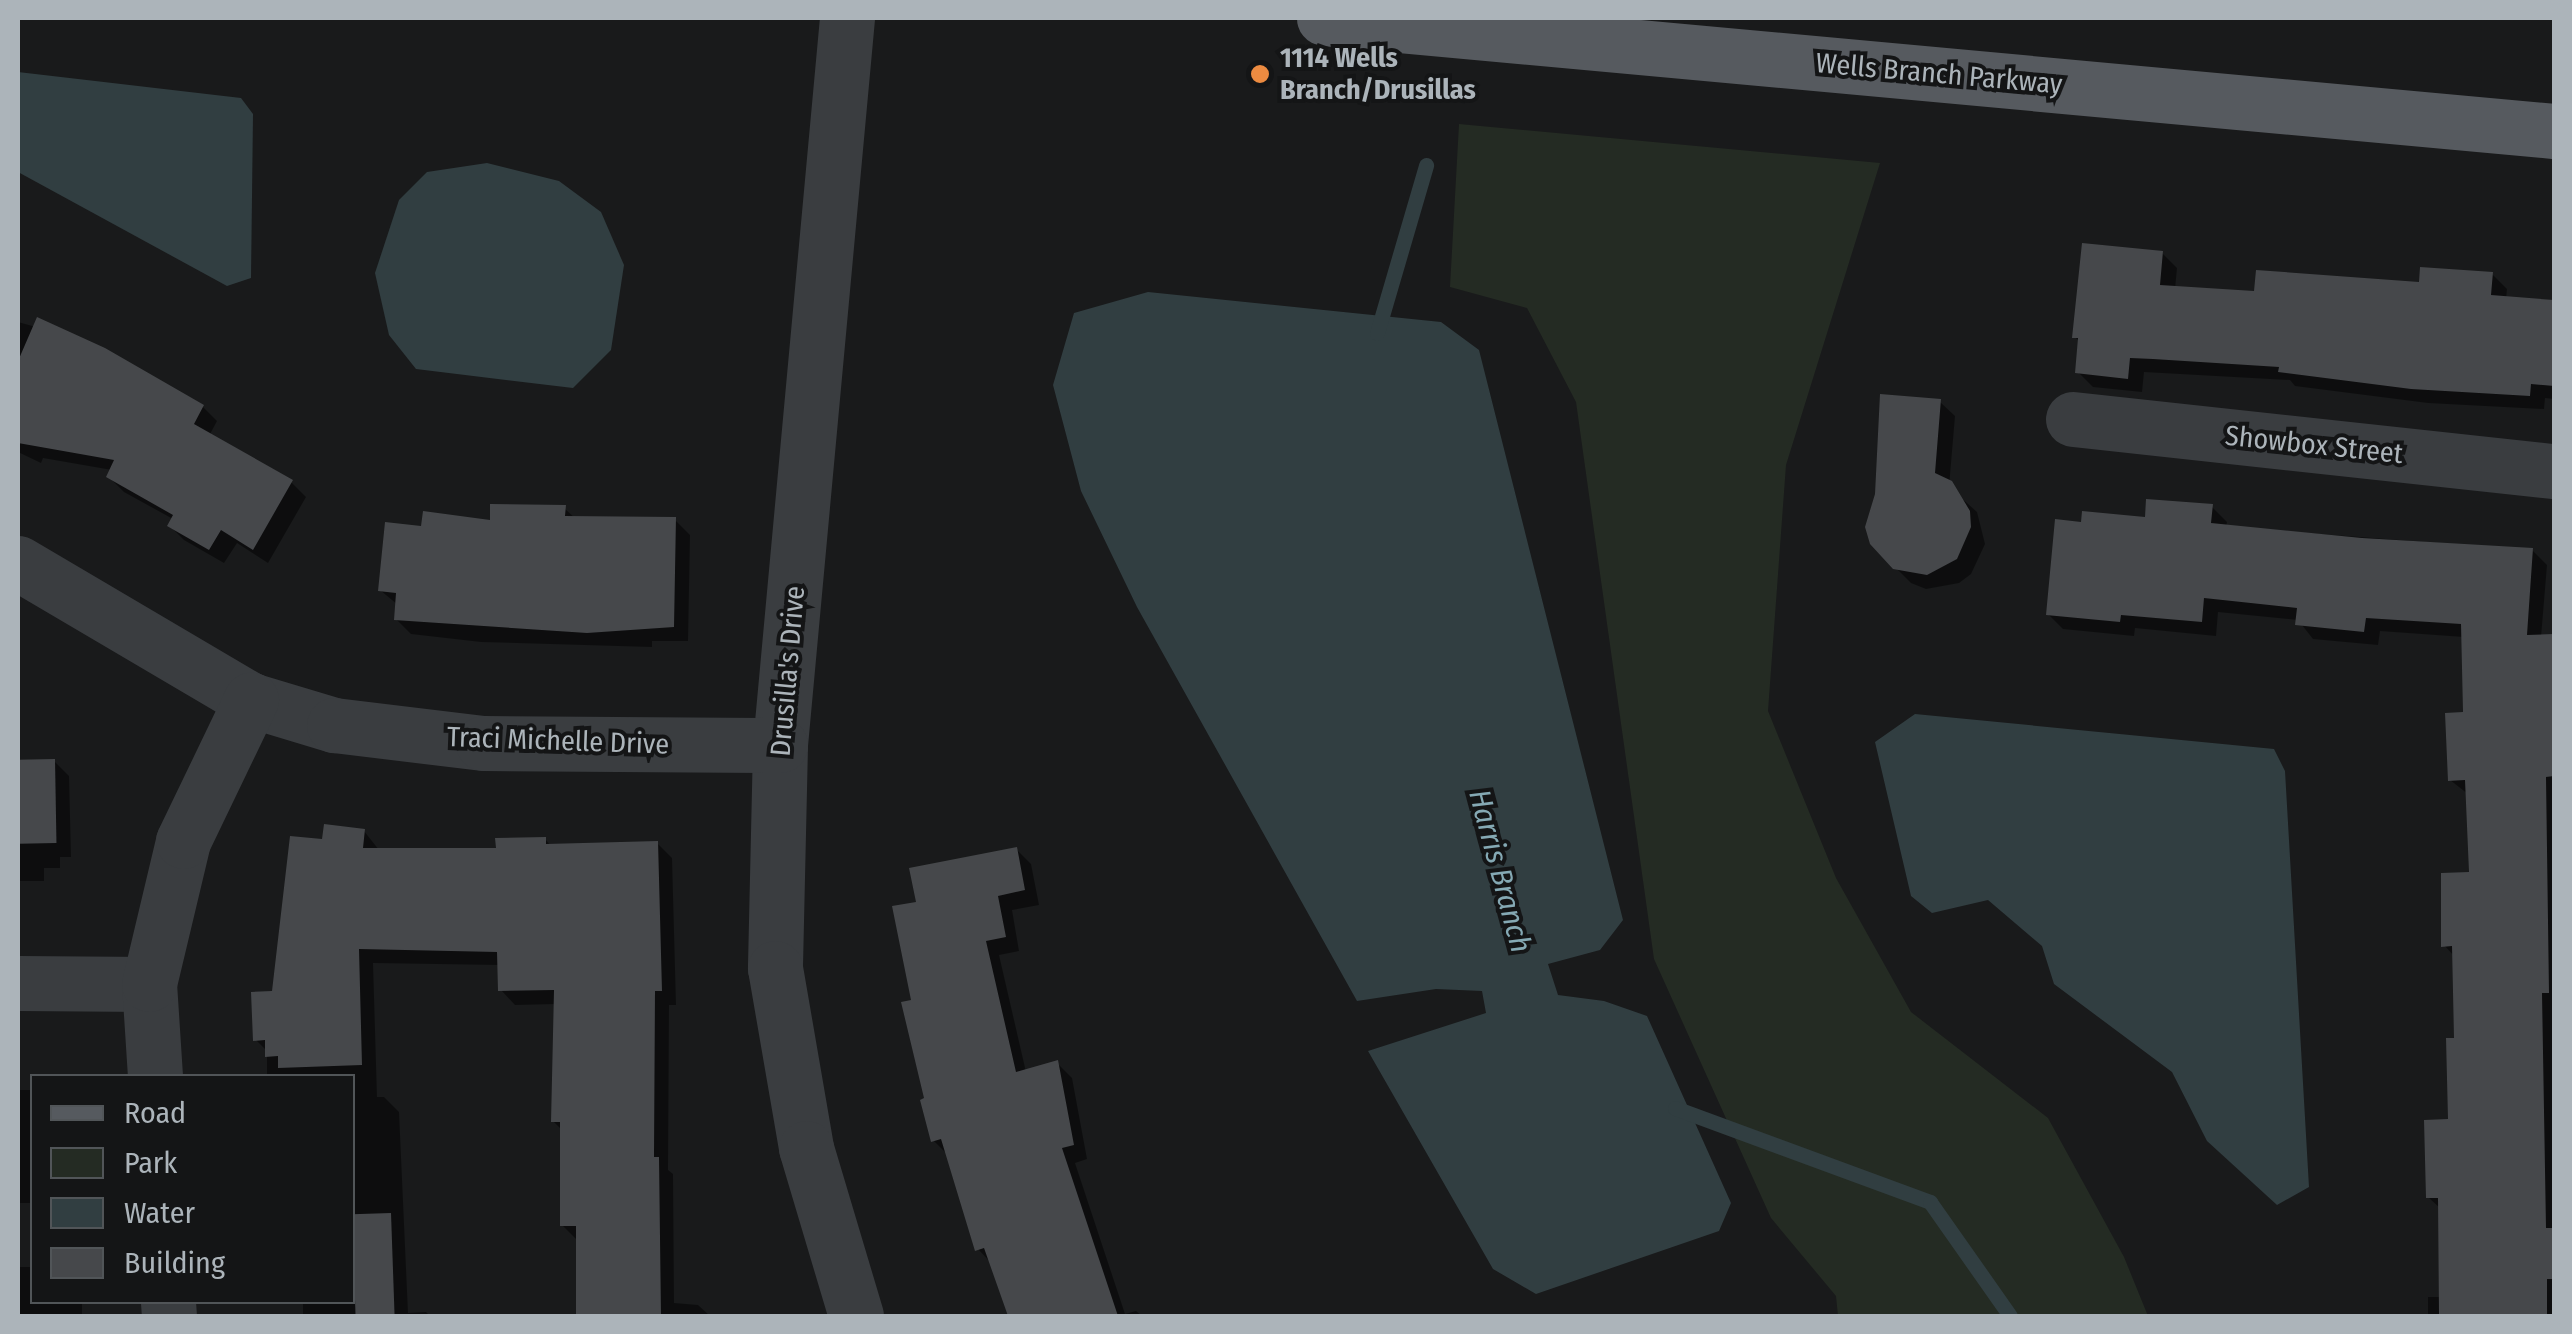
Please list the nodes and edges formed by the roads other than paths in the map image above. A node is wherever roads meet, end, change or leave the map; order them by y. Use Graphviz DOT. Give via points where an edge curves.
graph roads {
  1 [pos="847,18"];
  2 [pos="1324,18"];
  3 [pos="2554,131"];
  4 [pos="2073,419"];
  5 [pos="2554,471"];
  6 [pos="18,564"];
  7 [pos="251,700"];
  8 [pos="780,745"];
  9 [pos="18,983"];
  10 [pos="149,984"];
  11 [pos="155,1074"];
  12 [pos="856,1316"];
  1 -- 8 [label="street, Drusilla's Drive"];
  2 -- 3 [label="main road, Wells Branch Parkway"];
  4 -- 5 [label="street, Showbox Street"];
  6 -- 7 [label="street, Traci Michelle Drive"];
  7 -- 8 [label="street, Traci Michelle Drive" via="334,725 483,743"];
  7 -- 10 [label="street" via="183,841"];
  8 -- 12 [label="street, Drusilla's Drive" via="775,968 806,1148"];
  9 -- 10 [label="street"];
  10 -- 11 [label="street"];
}
